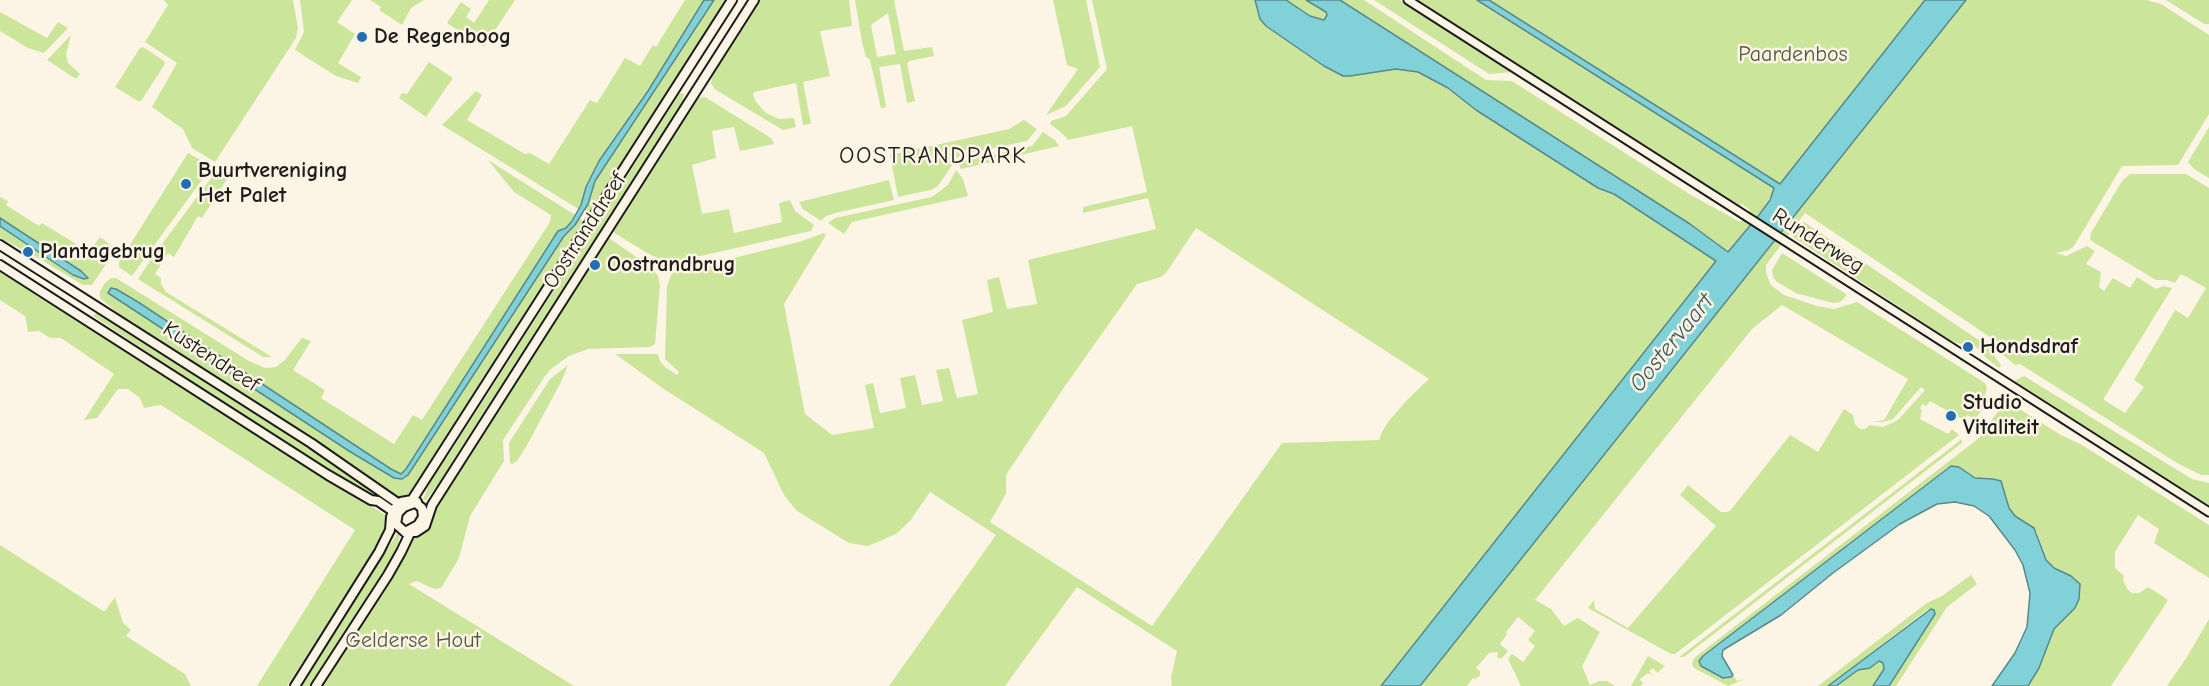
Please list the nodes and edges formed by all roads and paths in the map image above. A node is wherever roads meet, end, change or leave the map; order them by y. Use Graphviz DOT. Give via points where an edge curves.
graph roads {
  1 [pos="732,0"];
  2 [pos="754,0"];
  3 [pos="1408,0"];
  4 [pos="0,245"];
  5 [pos="0,265"];
  6 [pos="415,501"];
  7 [pos="399,504"];
  8 [pos="426,510"];
  9 [pos="2209,512"];
  10 [pos="394,514"];
  11 [pos="394,527"];
  12 [pos="407,532"];
  13 [pos="295,686"];
  14 [pos="316,686"];
  1 -- 6 [label="main road, Oostranddreef"];
  2 -- 8 [label="main road, Oostranddreef"];
  3 -- 9 [label="street, Runderweg"];
  4 -- 7 [label="main road, Kustendreef" via="310,442"];
  5 -- 10 [label="main road, Kustendreef"];
  6 -- 7 [label="main road"];
  6 -- 8 [label="main road"];
  6 -- 10 [label="main road"];
  7 -- 10 [label="main road"];
  8 -- 12 [label="main road" via="425,526 420,531"];
  10 -- 11 [label="main road"];
  11 -- 12 [label="main road"];
  11 -- 13 [label="main road"];
  12 -- 14 [label="main road" via="398,556"];
}
